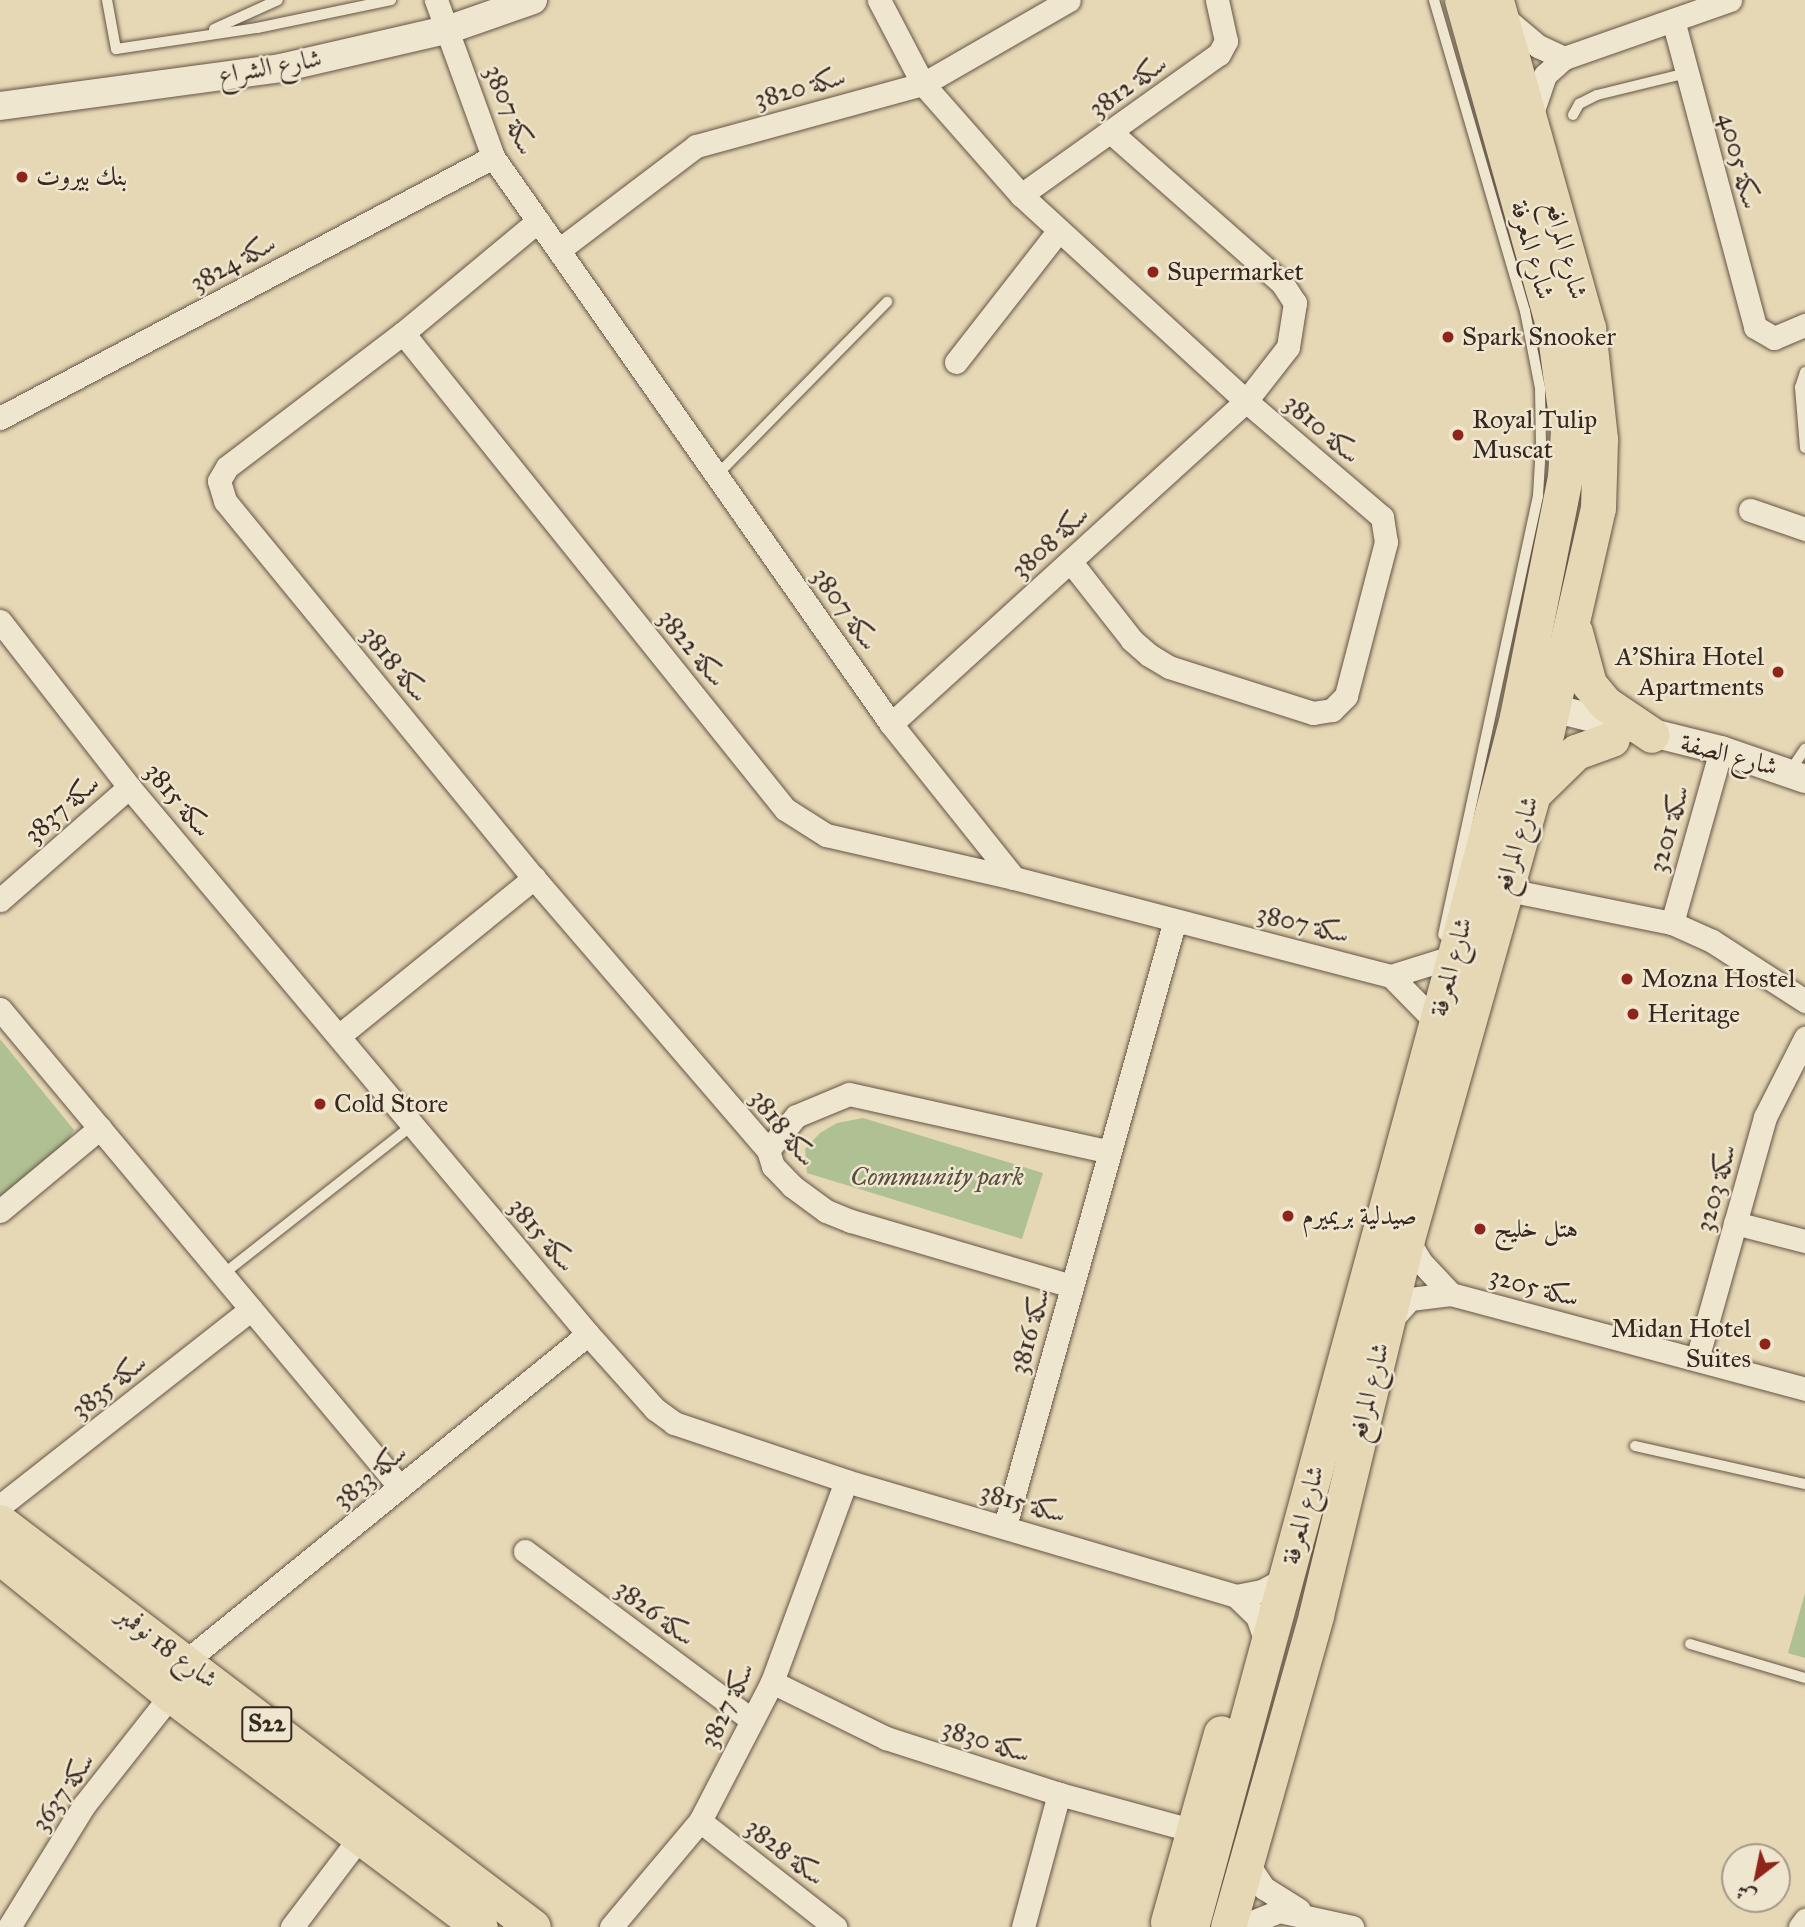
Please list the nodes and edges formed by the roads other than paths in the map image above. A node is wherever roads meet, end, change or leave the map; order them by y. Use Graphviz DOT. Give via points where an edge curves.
graph roads {
  1 [pos="107,0"];
  2 [pos="278,0"];
  3 [pos="391,0"];
  4 [pos="436,0"];
  5 [pos="533,0"];
  6 [pos="879,0"];
  7 [pos="1069,0"];
  8 [pos="1217,0"];
  9 [pos="1434,0"];
  10 [pos="1462,0"];
  11 [pos="1730,0"];
  12 [pos="1498,7"];
  13 [pos="1673,20"];
  14 [pos="450,29"];
  15 [pos="205,33"];
  16 [pos="1564,58"];
  17 [pos="1687,73"];
  18 [pos="923,84"];
  19 [pos="0,106"];
  20 [pos="1573,115"];
  21 [pos="1530,119"];
  22 [pos="1111,132"];
  23 [pos="493,157"];
  24 [pos="1021,195"];
  25 [pos="538,221"];
  26 [pos="1059,230"];
  27 [pos="559,250"];
  28 [pos="887,302"];
  29 [pos="1805,325"];
  30 [pos="403,334"];
  31 [pos="956,362"];
  32 [pos="1805,372"];
  33 [pos="1246,401"];
  34 [pos="0,418"];
  35 [pos="1805,448"];
  36 [pos="717,475"];
  37 [pos="1560,509"];
  38 [pos="1750,510"];
  39 [pos="1805,529"];
  40 [pos="1528,545"];
  41 [pos="1070,561"];
  42 [pos="0,621"];
  43 [pos="1574,627"];
  44 [pos="1535,713"];
  45 [pos="891,724"];
  46 [pos="1652,735"];
  47 [pos="1612,739"];
  48 [pos="1721,750"];
  49 [pos="1800,766"];
  50 [pos="129,787"];
  51 [pos="1532,796"];
  52 [pos="534,878"];
  53 [pos="1014,878"];
  54 [pos="1503,889"];
  55 [pos="0,900"];
  56 [pos="1175,920"];
  57 [pos="1672,923"];
  58 [pos="1446,959"];
  59 [pos="1391,976"];
  60 [pos="1805,1001"];
  61 [pos="0,1009"];
  62 [pos="1436,1022"];
  63 [pos="340,1035"];
  64 [pos="1805,1038"];
  65 [pos="414,1124"];
  66 [pos="100,1128"];
  67 [pos="768,1150"];
  68 [pos="1110,1152"];
  69 [pos="0,1211"];
  70 [pos="1735,1223"];
  71 [pos="1407,1238"];
  72 [pos="1805,1241"];
  73 [pos="222,1275"];
  74 [pos="1072,1286"];
  75 [pos="1451,1294"];
  76 [pos="251,1309"];
  77 [pos="1385,1326"];
  78 [pos="588,1334"];
  79 [pos="1697,1359"];
  80 [pos="1805,1389"];
  81 [pos="1635,1446"];
  82 [pos="846,1481"];
  83 [pos="1805,1484"];
  84 [pos="400,1487"];
  85 [pos="0,1506"];
  86 [pos="0,1522"];
  87 [pos="1004,1526"];
  88 [pos="525,1551"];
  89 [pos="0,1557"];
  90 [pos="1291,1563"];
  91 [pos="1236,1596"];
  92 [pos="1690,1644"];
  93 [pos="1266,1656"];
  94 [pos="186,1661"];
  95 [pos="1805,1678"];
  96 [pos="772,1682"];
  97 [pos="171,1695"];
  98 [pos="752,1720"];
  99 [pos="1059,1794"];
  100 [pos="700,1821"];
  101 [pos="1191,1830"];
  102 [pos="360,1837"];
  103 [pos="1247,1863"];
  104 [pos="1304,1914"];
  105 [pos="1805,1920"];
  106 [pos="9,1927"];
  107 [pos="292,1927"];
  108 [pos="480,1927"];
  109 [pos="533,1927"];
  110 [pos="611,1927"];
  111 [pos="835,1927"];
  112 [pos="1023,1927"];
  113 [pos="1167,1927"];
  114 [pos="1191,1927"];
  115 [pos="1228,1927"];
  116 [pos="1240,1927"];
  117 [pos="1352,1927"];
  118 [pos="1800,1927"];
  1 -- 15 [label="lane" via="116,49"];
  2 -- 15 [label="lane"];
  3 -- 15 [label="lane" via="257,28"];
  4 -- 14 [label="street, سكة 3807"];
  5 -- 14 [label="street, شارع الشراع"];
  6 -- 18 [label="street, سكة 3810"];
  7 -- 18 [label="street, سكة 3820"];
  8 -- 22 [label="street, سكة 3812" via="1226,41 1219,54"];
  9 -- 40 [label="lane" via="1525,311 1540,388 1538,496"];
  10 -- 37 [label="main road, شارع المعرفة" via="1554,329 1568,431"];
  11 -- 13 [label="street"];
  12 -- 16 [label="street" via="1538,46"];
  12 -- 21 [label="main road, شارع المرافع"];
  13 -- 16 [label="street"];
  13 -- 17 [label="street, سكة 4005"];
  14 -- 19 [label="street, شارع الشراع" via="281,68"];
  14 -- 23 [label="street, سكة 3807"];
  16 -- 21 [label="street" via="1545,75"];
  17 -- 20 [label="lane" via="1597,95 1579,104"];
  17 -- 29 [label="street, سكة 4005" via="1755,327 1774,338"];
  18 -- 24 [label="street, سكة 3810"];
  18 -- 27 [label="street, سكة 3820" via="696,146"];
  21 -- 43 [label="main road, شارع المرافع" via="1588,328 1597,383 1598,508"];
  22 -- 24 [label="street, سكة 3812"];
  22 -- 33 [label="street, سكة 3808" via="1282,283 1295,303 1288,347"];
  23 -- 25 [label="street, سكة 3807"];
  23 -- 34 [label="street, سكة 3824"];
  24 -- 26 [label="street, سكة 3810"];
  25 -- 27 [label="street, سكة 3807"];
  25 -- 30 [label="street"];
  26 -- 31 [label="street"];
  26 -- 33 [label="street, سكة 3810"];
  27 -- 36 [label="street, سكة 3807"];
  28 -- 36 [label="lane"];
  30 -- 52 [label="street, سكة 3818" via="227,467 219,481 225,501"];
  30 -- 53 [label="street, سكة 3822" via="785,808 826,835"];
  32 -- 35 [label="lane" via="1800,387"];
  33 -- 41 [label="street, سكة 3808"];
  33 -- 41 [label="street, سكة 3810" via="1382,517 1386,542 1346,696 1332,710 1313,713 1159,661 1132,640"];
  36 -- 45 [label="street, سكة 3807"];
  37 -- 40 [label="main road"];
  37 -- 44 [label="main road, شارع المعرفة"];
  38 -- 39 [label="street"];
  40 -- 58 [label="lane"];
  41 -- 45 [label="street, سكة 3808"];
  42 -- 50 [label="street, سكة 3815"];
  43 -- 44 [label="main road, شارع المرافع"];
  43 -- 46 [label="main road" via="1589,684 1606,704"];
  44 -- 46 [label="street, شارع الصفة"];
  44 -- 47 [label="street, شارع الصفة"];
  44 -- 51 [label="main road, شارع المرافع"];
  44 -- 58 [label="main road, شارع المعرفة"];
  45 -- 53 [label="street, سكة 3807"];
  46 -- 47 [label="street, شارع الصفة"];
  46 -- 48 [label="street, شارع الصفة"];
  47 -- 51 [label="main road" via="1576,752"];
  48 -- 49 [label="street, شارع الصفة"];
  48 -- 57 [label="street, سكة 3201"];
  50 -- 55 [label="street, سكة 3837"];
  50 -- 63 [label="street, سكة 3815"];
  51 -- 54 [label="main road, شارع المرافع"];
  52 -- 63 [label="street"];
  52 -- 67 [label="street, سكة 3818"];
  53 -- 56 [label="street, سكة 3807"];
  54 -- 57 [label="street"];
  54 -- 71 [label="main road, شارع المرافع"];
  56 -- 59 [label="street, سكة 3807"];
  56 -- 68 [label="street, سكة 3816"];
  57 -- 60 [label="street" via="1712,941"];
  58 -- 59 [label="street"];
  58 -- 62 [label="main road, شارع المعرفة"];
  59 -- 62 [label="street"];
  61 -- 66 [label="street"];
  62 -- 90 [label="main road, شارع المعرفة"];
  63 -- 65 [label="street, سكة 3815"];
  64 -- 70 [label="street, سكة 3203" via="1765,1117"];
  65 -- 73 [label="lane"];
  65 -- 78 [label="street, سكة 3815"];
  66 -- 69 [label="street"];
  66 -- 73 [label="street"];
  67 -- 68 [label="street" via="796,1116 849,1094"];
  67 -- 74 [label="street, سكة 3818" via="774,1166 792,1186 826,1211"];
  68 -- 74 [label="street, سكة 3816"];
  70 -- 72 [label="street"];
  70 -- 79 [label="street, سكة 3203"];
  71 -- 75 [label="street, سكة 3205" via="1420,1261"];
  71 -- 77 [label="main road, شارع المرافع"];
  73 -- 76 [label="street"];
  74 -- 87 [label="street, سكة 3816"];
  75 -- 77 [label="street, سكة 3205" via="1410,1299"];
  75 -- 79 [label="street, سكة 3205"];
  76 -- 84 [label="street"];
  76 -- 85 [label="street, سكة 3835"];
  77 -- 103 [label="main road, شارع المرافع" via="1316,1615"];
  78 -- 82 [label="street, سكة 3815" via="655,1409 674,1423"];
  78 -- 84 [label="street, سكة 3833"];
  79 -- 80 [label="street, سكة 3205"];
  81 -- 83 [label="lane"];
  82 -- 87 [label="street, سكة 3815"];
  82 -- 96 [label="street, سكة 3827"];
  84 -- 94 [label="street, سكة 3833"];
  86 -- 94 [label="main road, شارع 18 نوفمبر / S22"];
  87 -- 91 [label="street, سكة 3815"];
  88 -- 98 [label="street, سكة 3826"];
  89 -- 97 [label="main road, شارع 18 نوفمبر / S22"];
  90 -- 91 [label="street" via="1277,1583"];
  90 -- 93 [label="main road, شارع المعرفة"];
  91 -- 93 [label="street" via="1257,1616"];
  92 -- 95 [label="lane"];
  93 -- 101 [label="main road" via="1230,1703"];
  93 -- 114 [label="main road, شارع المعرفة"];
  94 -- 109 [label="main road, شارع 18 نوفمبر / S22"];
  96 -- 98 [label="street, سكة 3827"];
  96 -- 99 [label="street, سكة 3830" via="886,1738"];
  97 -- 102 [label="main road, شارع 18 نوفمبر / S22"];
  97 -- 106 [label="street, سكة 3637" via="84,1805"];
  98 -- 100 [label="street, سكة 3827"];
  99 -- 101 [label="street, سكة 3830"];
  99 -- 112 [label="street"];
  100 -- 110 [label="street, سكة 3827"];
  100 -- 111 [label="street, سكة 3828"];
  101 -- 113 [label="main road"];
  102 -- 107 [label="street"];
  102 -- 108 [label="main road, شارع 18 نوفمبر / S22"];
  103 -- 104 [label="street" via="1265,1888"];
  103 -- 115 [label="main road, شارع المرافع"];
  104 -- 116 [label="street" via="1264,1913"];
  104 -- 117 [label="street"];
  105 -- 118 [label="street"];
}
